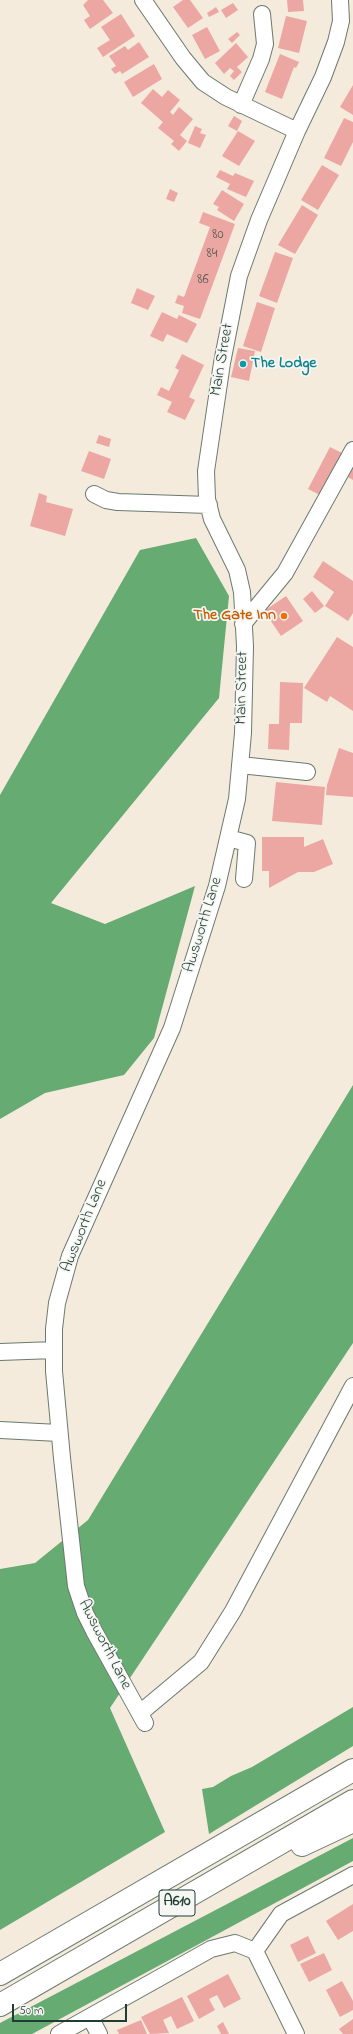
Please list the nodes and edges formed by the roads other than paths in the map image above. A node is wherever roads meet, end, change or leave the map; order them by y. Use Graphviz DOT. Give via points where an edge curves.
graph roads {
  1 [pos="143,0"];
  2 [pos="340,0"];
  3 [pos="262,14"];
  4 [pos="241,105"];
  5 [pos="297,131"];
  6 [pos="353,450"];
  7 [pos="94,494"];
  8 [pos="209,505"];
  9 [pos="243,624"];
  10 [pos="242,733"];
  11 [pos="240,765"];
  12 [pos="307,772"];
  13 [pos="228,838"];
  14 [pos="244,879"];
  15 [pos="54,1350"];
  16 [pos="0,1352"];
  17 [pos="353,1386"];
  18 [pos="0,1430"];
  19 [pos="59,1433"];
  20 [pos="353,1765"];
  21 [pos="353,1770"];
  22 [pos="328,1784"];
  23 [pos="353,1801"];
  24 [pos="353,1821"];
  25 [pos="353,1874"];
  26 [pos="182,1900"];
  27 [pos="255,1951"];
  28 [pos="0,1974"];
  29 [pos="0,2005"];
  30 [pos="90,2017"];
  31 [pos="59,2034"];
  32 [pos="99,2034"];
  33 [pos="296,2034"];
  1 -- 4 [label="street" via="195,74 209,87"];
  2 -- 5 [label="street, Main Street" via="341,20 336,42 323,77"];
  3 -- 4 [label="street" via="265,44"];
  4 -- 5 [label="street"];
  5 -- 8 [label="street, Main Street" via="259,220 239,276 210,436 206,471"];
  6 -- 9 [label="street" via="285,573"];
  7 -- 8 [label="street" via="118,502"];
  8 -- 9 [label="street, Main Street" via="212,519 237,570 242,592"];
  9 -- 10 [label="street, Main Street"];
  10 -- 11 [label="street, Awsworth Lane"];
  11 -- 12 [label="street"];
  11 -- 13 [label="street, Awsworth Lane" via="237,799"];
  13 -- 14 [label="street" via="247,843"];
  13 -- 15 [label="street, Awsworth Lane" via="217,886 172,1028 70,1256 57,1303"];
  15 -- 16 [label="street"];
  15 -- 19 [label="street, Awsworth Lane"];
  17 -- 19 [label="street, Awsworth Lane" via="233,1611 201,1662 143,1718 91,1625 76,1586"];
  18 -- 19 [label="street"];
  20 -- 22 [label="highway"];
  21 -- 22 [label="highway, A610"];
  22 -- 28 [label="highway, A610"];
  23 -- 26 [label="highway, A610"];
  24 -- 26 [label="highway"];
  25 -- 27 [label="street" via="281,1914"];
  26 -- 29 [label="highway, A610"];
  27 -- 30 [label="street" via="235,1943 211,1949"];
  27 -- 33 [label="street"];
  30 -- 31 [label="street"];
  30 -- 32 [label="street"];
}
